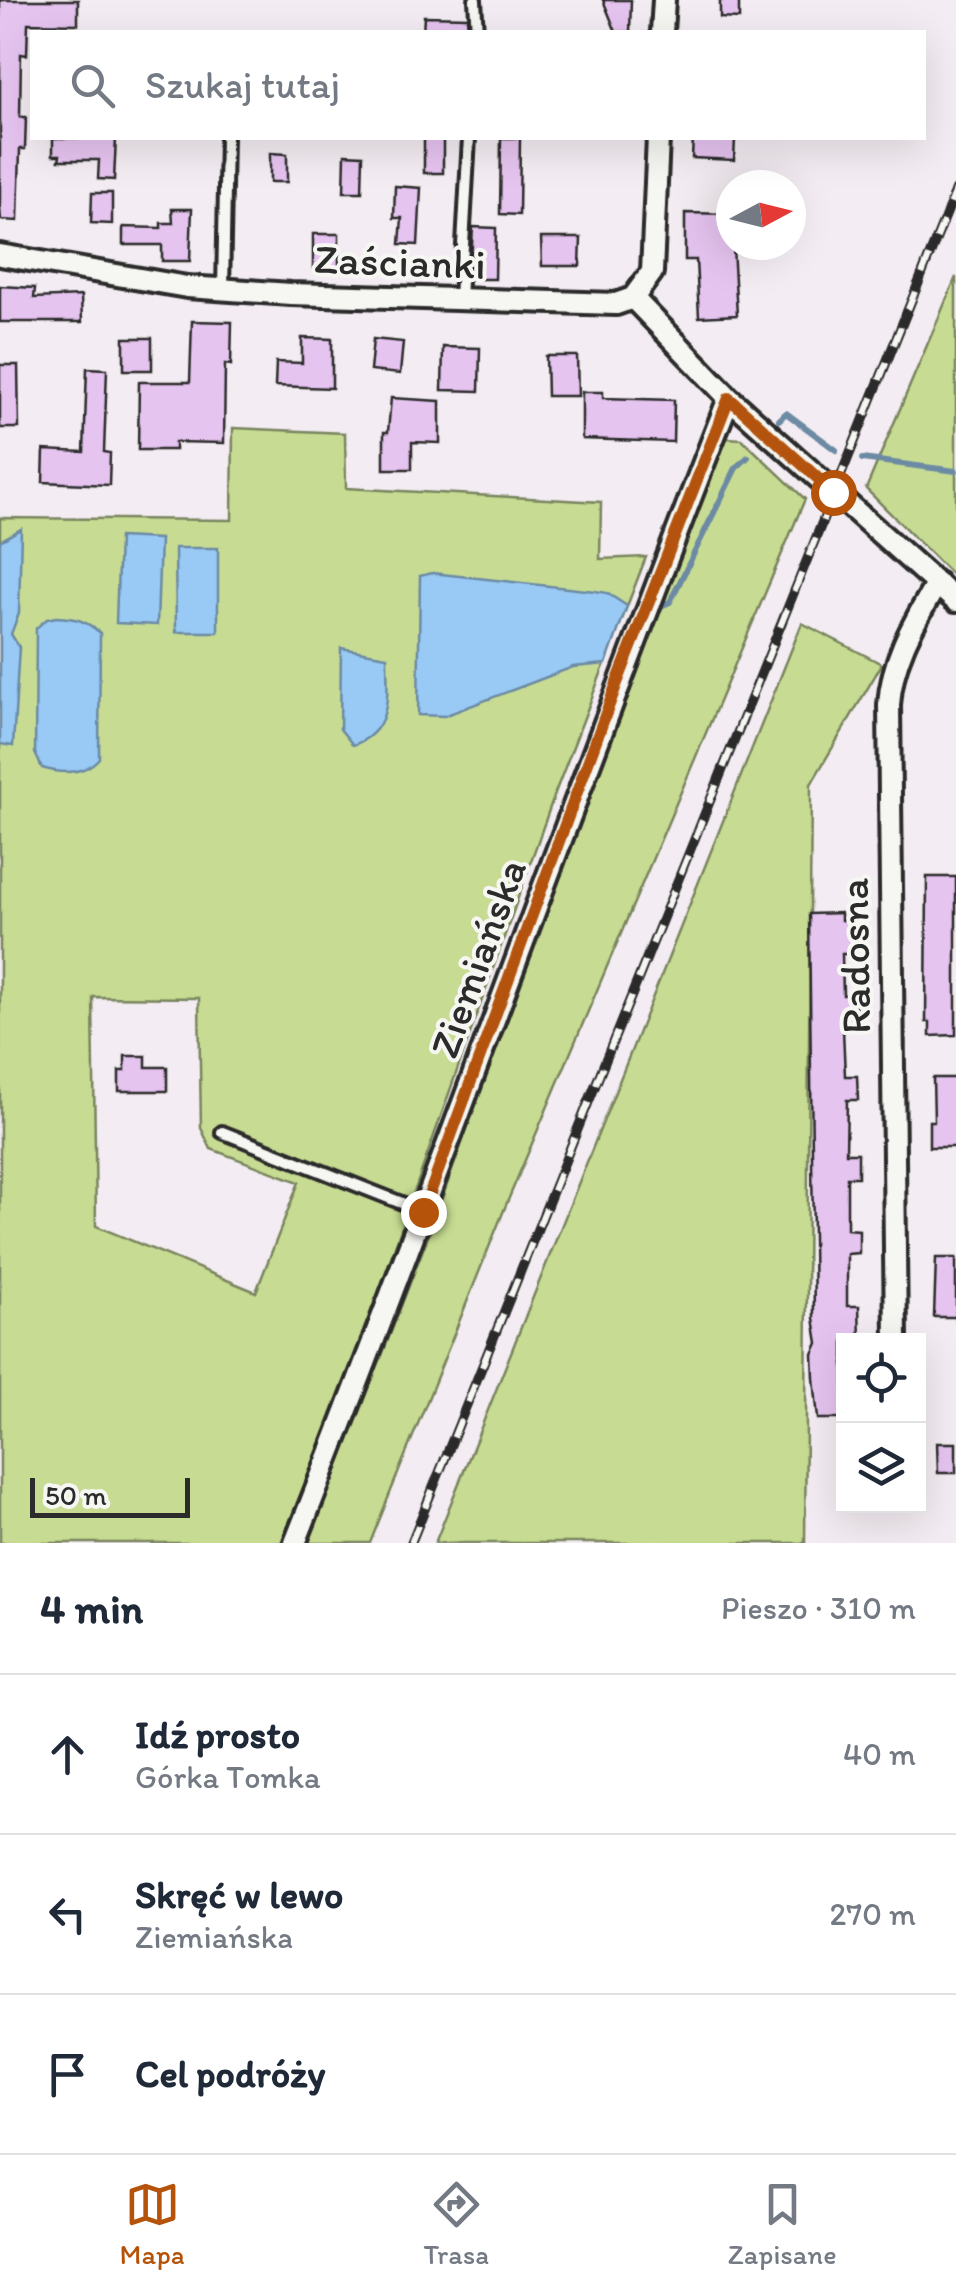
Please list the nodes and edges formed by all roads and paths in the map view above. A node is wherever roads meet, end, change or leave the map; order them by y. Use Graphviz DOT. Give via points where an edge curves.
graph roads {
  1 [pos="475,0"];
  2 [pos="664,0"];
  3 [pos="477,30"];
  4 [pos="662,30"];
  5 [pos="226,140"];
  6 [pos="469,140"];
  7 [pos="658,140"];
  8 [pos="0,255"];
  9 [pos="223,290"];
  10 [pos="632,298"];
  11 [pos="460,300"];
  12 [pos="729,398"];
  13 [pos="937,582"];
  14 [pos="956,601"];
  15 [pos="222,1132"];
  16 [pos="423,1212"];
  17 [pos="896,1333"];
  18 [pos="295,1543"];
  1 -- 3 [label="lane"];
  2 -- 4 [label="street"];
  5 -- 9 [label="lane"];
  6 -- 11 [label="lane"];
  7 -- 10 [label="street" via="652,272"];
  8 -- 9 [label="street, Zaścianki"];
  9 -- 11 [label="street, Zaścianki"];
  10 -- 11 [label="street, Zaścianki" via="598,306"];
  10 -- 12 [label="street"];
  12 -- 13 [label="street"];
  12 -- 16 [label="street, Ziemiańska"];
  13 -- 14 [label="street"];
  13 -- 17 [label="street, Radosna" via="903,643 889,705"];
  15 -- 16 [label="lane"];
  16 -- 18 [label="street, Ziemiańska"];
}
